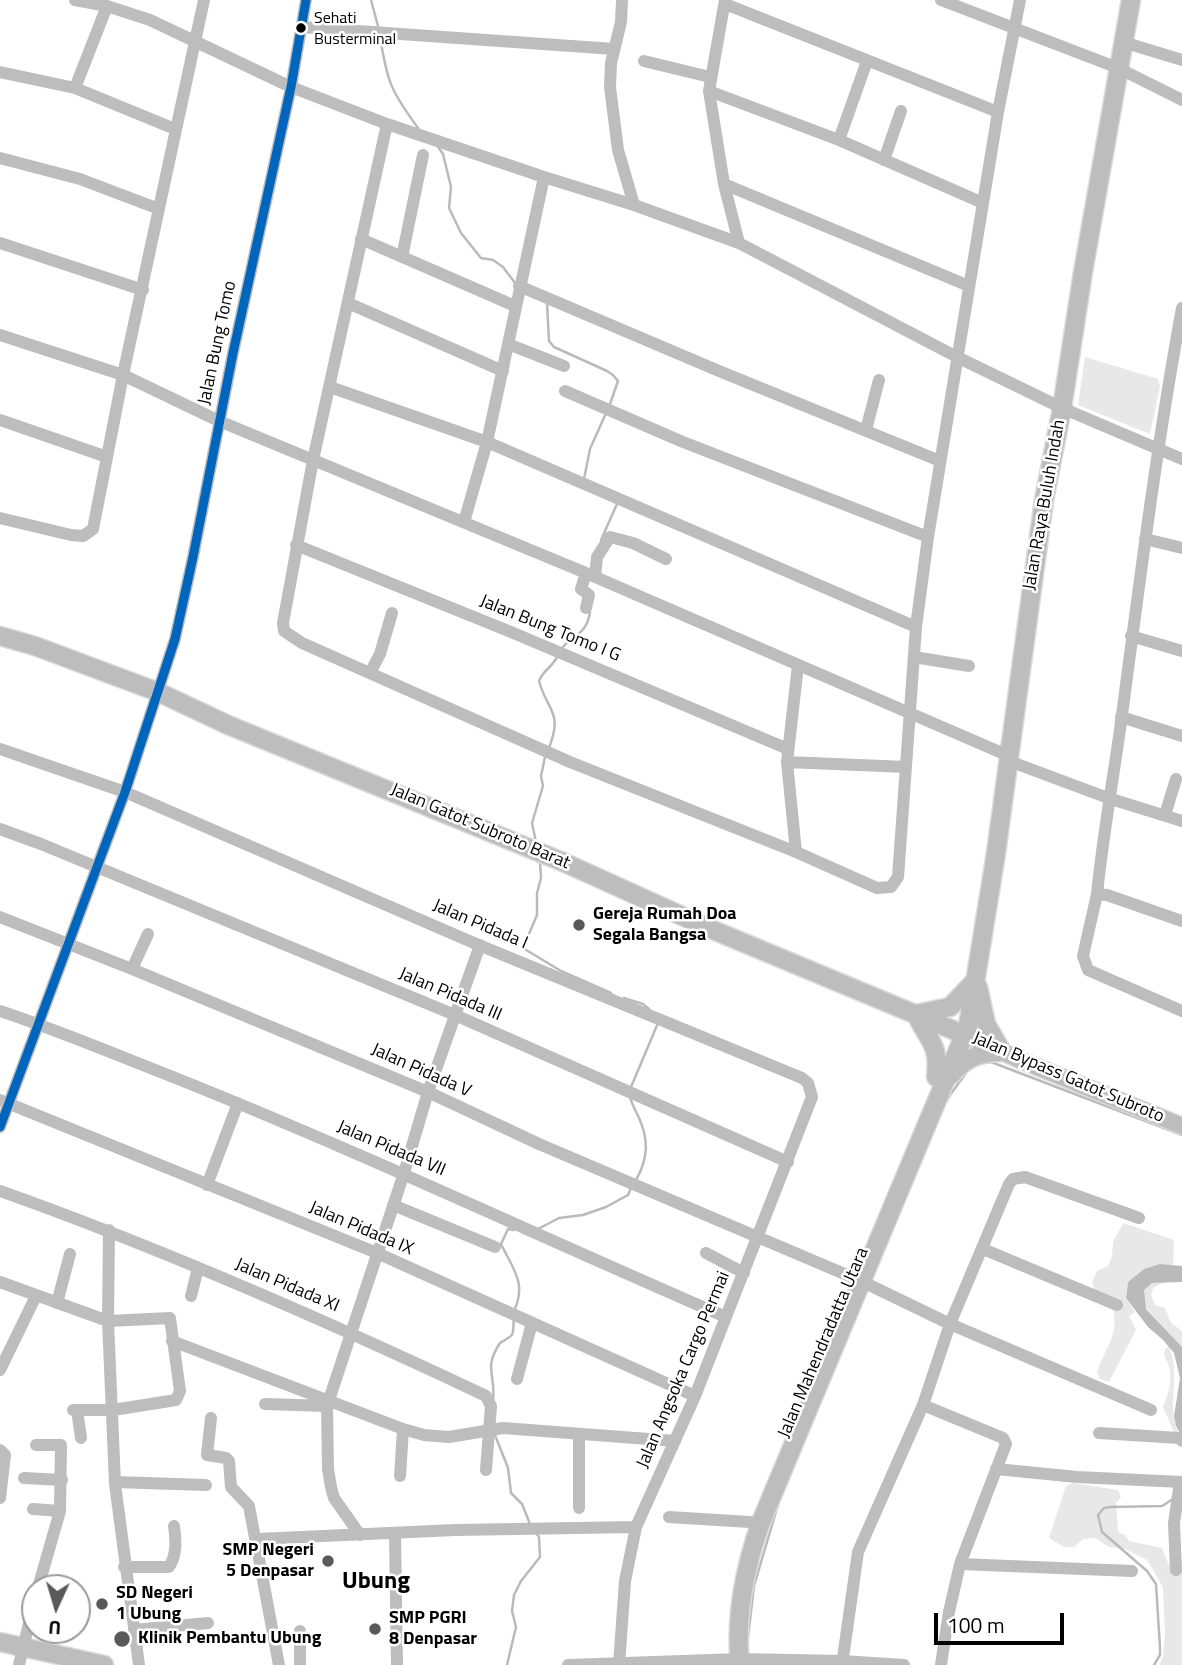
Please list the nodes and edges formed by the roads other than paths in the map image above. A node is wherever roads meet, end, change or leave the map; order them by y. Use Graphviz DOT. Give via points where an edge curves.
graph roads {
  1 [pos="75,0"];
  2 [pos="204,0"];
  3 [pos="306,0"];
  4 [pos="622,0"];
  5 [pos="941,0"];
  6 [pos="1020,0"];
  7 [pos="1131,0"];
  8 [pos="725,2"];
  9 [pos="107,6"];
  10 [pos="301,27"];
  11 [pos="1014,29"];
  12 [pos="1123,42"];
  13 [pos="196,44"];
  14 [pos="614,48"];
  15 [pos="1182,60"];
  16 [pos="643,61"];
  17 [pos="867,61"];
  18 [pos="1118,68"];
  19 [pos="0,72"];
  20 [pos="710,77"];
  21 [pos="75,88"];
  22 [pos="291,88"];
  23 [pos="709,91"];
  24 [pos="1182,100"];
  25 [pos="901,111"];
  26 [pos="998,112"];
  27 [pos="387,124"];
  28 [pos="175,129"];
  29 [pos="839,140"];
  30 [pos="424,155"];
  31 [pos="0,158"];
  32 [pos="884,160"];
  33 [pos="544,177"];
  34 [pos="724,184"];
  35 [pos="983,203"];
  36 [pos="634,205"];
  37 [pos="159,209"];
  38 [pos="362,239"];
  39 [pos="0,243"];
  40 [pos="738,243"];
  41 [pos="402,257"];
  42 [pos="519,286"];
  43 [pos="969,286"];
  44 [pos="143,290"];
  45 [pos="348,303"];
  46 [pos="516,306"];
  47 [pos="1182,308"];
  48 [pos="0,334"];
  49 [pos="508,344"];
  50 [pos="957,357"];
  51 [pos="564,366"];
  52 [pos="503,371"];
  53 [pos="123,375"];
  54 [pos="879,380"];
  55 [pos="330,387"];
  56 [pos="565,391"];
  57 [pos="1167,391"];
  58 [pos="1182,393"];
  59 [pos="1062,408"];
  60 [pos="0,420"];
  61 [pos="219,421"];
  62 [pos="866,430"];
  63 [pos="487,442"];
  64 [pos="1157,449"];
  65 [pos="107,457"];
  66 [pos="313,460"];
  67 [pos="1182,460"];
  68 [pos="940,461"];
  69 [pos="0,518"];
  70 [pos="464,522"];
  71 [pos="928,537"];
  72 [pos="1145,539"];
  73 [pos="296,545"];
  74 [pos="1182,548"];
  75 [pos="666,559"];
  76 [pos="590,575"];
  77 [pos="586,608"];
  78 [pos="392,613"];
  79 [pos="916,627"];
  80 [pos="0,636"];
  81 [pos="1131,636"];
  82 [pos="1182,651"];
  83 [pos="914,657"];
  84 [pos="798,665"];
  85 [pos="969,666"];
  86 [pos="370,673"];
  87 [pos="158,692"];
  88 [pos="909,713"];
  89 [pos="1121,717"];
  90 [pos="1182,736"];
  91 [pos="0,749"];
  92 [pos="788,756"];
  93 [pos="1009,759"];
  94 [pos="906,767"];
  95 [pos="1176,779"];
  96 [pos="125,792"];
  97 [pos="1108,798"];
  98 [pos="1165,815"];
  99 [pos="1182,821"];
  100 [pos="0,830"];
  101 [pos="796,852"];
  102 [pos="95,868"];
  103 [pos="1097,894"];
  104 [pos="0,917"];
  105 [pos="1182,921"];
  106 [pos="148,934"];
  107 [pos="67,943"];
  108 [pos="480,945"];
  109 [pos="132,969"];
  110 [pos="976,980"];
  111 [pos="0,1011"];
  112 [pos="1182,1011"];
  113 [pos="916,1014"];
  114 [pos="455,1015"];
  115 [pos="38,1024"];
  116 [pos="960,1032"];
  117 [pos="1002,1052"];
  118 [pos="940,1079"];
  119 [pos="428,1092"];
  120 [pos="812,1097"];
  121 [pos="5,1101"];
  122 [pos="238,1103"];
  123 [pos="0,1126"];
  124 [pos="1182,1126"];
  125 [pos="788,1162"];
  126 [pos="404,1172"];
  127 [pos="206,1185"];
  128 [pos="0,1191"];
  129 [pos="393,1205"];
  130 [pos="1139,1218"];
  131 [pos="109,1230"];
  132 [pos="758,1238"];
  133 [pos="495,1247"];
  134 [pos="983,1249"];
  135 [pos="377,1253"];
  136 [pos="706,1253"];
  137 [pos="69,1254"];
  138 [pos="198,1268"];
  139 [pos="744,1273"];
  140 [pos="856,1279"];
  141 [pos="0,1282"];
  142 [pos="36,1296"];
  143 [pos="191,1296"];
  144 [pos="57,1303"];
  145 [pos="1117,1305"];
  146 [pos="726,1318"];
  147 [pos="108,1321"];
  148 [pos="532,1323"];
  149 [pos="950,1324"];
  150 [pos="352,1333"];
  151 [pos="172,1341"];
  152 [pos="0,1370"];
  153 [pos="517,1379"];
  154 [pos="695,1396"];
  155 [pos="328,1403"];
  156 [pos="265,1404"];
  157 [pos="923,1405"];
  158 [pos="1151,1409"];
  159 [pos="113,1410"];
  160 [pos="211,1418"];
  161 [pos="403,1429"];
  162 [pos="488,1429"];
  163 [pos="1099,1433"];
  164 [pos="579,1434"];
  165 [pos="81,1438"];
  166 [pos="675,1441"];
  167 [pos="1182,1441"];
  168 [pos="36,1445"];
  169 [pos="3,1452"];
  170 [pos="996,1469"];
  171 [pos="486,1470"];
  172 [pos="400,1476"];
  173 [pos="24,1478"];
  174 [pos="1179,1479"];
  175 [pos="62,1480"];
  176 [pos="115,1482"];
  177 [pos="206,1485"];
  178 [pos="0,1497"];
  179 [pos="579,1508"];
  180 [pos="33,1509"];
  181 [pos="60,1511"];
  182 [pos="669,1517"];
  183 [pos="750,1521"];
  184 [pos="174,1526"];
  185 [pos="636,1527"];
  186 [pos="395,1534"];
  187 [pos="360,1535"];
  188 [pos="257,1539"];
  189 [pos="960,1563"];
  190 [pos="124,1567"];
  191 [pos="1176,1570"];
  192 [pos="1132,1571"];
  193 [pos="42,1574"];
  194 [pos="208,1623"];
  195 [pos="134,1630"];
  196 [pos="300,1630"];
  197 [pos="0,1642"];
  198 [pos="24,1644"];
  199 [pos="23,1647"];
  200 [pos="735,1662"];
  201 [pos="842,1663"];
  202 [pos="619,1664"];
  203 [pos="19,1665"];
  204 [pos="104,1665"];
  205 [pos="139,1665"];
  206 [pos="279,1665"];
  207 [pos="300,1665"];
  208 [pos="397,1665"];
  209 [pos="568,1665"];
  210 [pos="904,1665"];
  211 [pos="940,1665"];
  1 -- 9 [label="street"];
  2 -- 13 [label="street"];
  3 -- 10 [label="street, Jalan Bung Tomo"];
  4 -- 14 [label="street"];
  5 -- 11 [label="street"];
  6 -- 11 [label="street"];
  7 -- 12 [label="highway, Jalan Raya Buluh Indah"];
  8 -- 17 [label="street"];
  8 -- 20 [label="street"];
  9 -- 13 [label="street" via="174,30"];
  9 -- 21 [label="street"];
  10 -- 14 [label="street"];
  10 -- 22 [label="street, Jalan Bung Tomo"];
  11 -- 18 [label="street"];
  11 -- 26 [label="street"];
  12 -- 15 [label="street"];
  12 -- 18 [label="highway, Jalan Raya Buluh Indah"];
  13 -- 22 [label="street"];
  13 -- 28 [label="street"];
  14 -- 36 [label="street" via="613,125"];
  16 -- 20 [label="street"];
  17 -- 26 [label="street"];
  17 -- 29 [label="street"];
  18 -- 24 [label="street"];
  18 -- 59 [label="highway, Jalan Raya Buluh Indah"];
  19 -- 21 [label="street"];
  20 -- 23 [label="street"];
  21 -- 28 [label="street"];
  22 -- 27 [label="street"];
  22 -- 61 [label="street, Jalan Bung Tomo"];
  23 -- 29 [label="street"];
  23 -- 34 [label="street"];
  25 -- 32 [label="street"];
  26 -- 35 [label="street"];
  27 -- 33 [label="street"];
  27 -- 38 [label="street"];
  28 -- 37 [label="street"];
  29 -- 32 [label="street"];
  30 -- 41 [label="street"];
  31 -- 37 [label="street" via="80,179"];
  32 -- 35 [label="street"];
  33 -- 36 [label="street"];
  33 -- 42 [label="street"];
  34 -- 40 [label="street"];
  34 -- 43 [label="street"];
  35 -- 43 [label="street"];
  36 -- 40 [label="street"];
  37 -- 44 [label="street"];
  38 -- 41 [label="street"];
  38 -- 45 [label="street"];
  39 -- 44 [label="street"];
  40 -- 50 [label="street"];
  41 -- 46 [label="street"];
  42 -- 46 [label="street"];
  42 -- 62 [label="street"];
  43 -- 50 [label="street"];
  44 -- 53 [label="street"];
  45 -- 52 [label="street"];
  45 -- 55 [label="street"];
  46 -- 49 [label="street"];
  47 -- 57 [label="street"];
  48 -- 53 [label="street"];
  49 -- 51 [label="street"];
  49 -- 52 [label="street"];
  50 -- 59 [label="street"];
  50 -- 68 [label="street"];
  52 -- 63 [label="street"];
  53 -- 61 [label="street"];
  53 -- 65 [label="street"];
  54 -- 62 [label="street"];
  55 -- 63 [label="street"];
  55 -- 66 [label="street"];
  56 -- 71 [label="street"];
  57 -- 58 [label="street"];
  57 -- 64 [label="street"];
  59 -- 64 [label="street"];
  59 -- 93 [label="highway, Jalan Raya Buluh Indah" via="1044,500"];
  60 -- 65 [label="street"];
  61 -- 66 [label="street"];
  61 -- 87 [label="street, Jalan Bung Tomo" via="188,583"];
  62 -- 68 [label="street"];
  63 -- 70 [label="street"];
  63 -- 79 [label="street"];
  64 -- 67 [label="street"];
  64 -- 72 [label="street"];
  65 -- 69 [label="street" via="95,524 89,534 71,535"];
  66 -- 70 [label="street"];
  66 -- 73 [label="street"];
  68 -- 71 [label="street"];
  70 -- 76 [label="street"];
  71 -- 79 [label="street"];
  72 -- 74 [label="street"];
  72 -- 81 [label="street"];
  73 -- 86 [label="street" via="284,631"];
  73 -- 92 [label="street, Jalan Bung Tomo I G" via="522,636"];
  75 -- 76 [label="street" via="610,537"];
  76 -- 77 [label="street" via="581,589 589,595"];
  76 -- 84 [label="street"];
  78 -- 86 [label="street"];
  79 -- 83 [label="street"];
  80 -- 87 [label="highway, Jalan Gatot Subroto Barat"];
  81 -- 82 [label="street"];
  81 -- 89 [label="street"];
  83 -- 85 [label="street"];
  83 -- 88 [label="street"];
  84 -- 88 [label="street"];
  84 -- 92 [label="street"];
  86 -- 101 [label="street" via="570,762"];
  87 -- 96 [label="street, Jalan Bung Tomo"];
  87 -- 113 [label="highway, Jalan Gatot Subroto Barat"];
  88 -- 93 [label="street"];
  88 -- 94 [label="street"];
  89 -- 90 [label="street"];
  89 -- 97 [label="street"];
  91 -- 96 [label="street, Jalan Pidada I"];
  92 -- 94 [label="street"];
  92 -- 101 [label="street"];
  93 -- 97 [label="street"];
  93 -- 110 [label="highway, Jalan Raya Buluh Indah"];
  94 -- 101 [label="street" via="898,877 891,887 877,888"];
  95 -- 98 [label="street"];
  96 -- 102 [label="street, Jalan Bung Tomo"];
  96 -- 108 [label="street, Jalan Pidada I"];
  97 -- 98 [label="street"];
  97 -- 103 [label="street"];
  98 -- 99 [label="street"];
  100 -- 102 [label="street, Jalan Pidada III"];
  102 -- 107 [label="street, Jalan Bung Tomo"];
  102 -- 114 [label="street, Jalan Pidada III"];
  103 -- 105 [label="street"];
  103 -- 112 [label="street" via="1083,956 1085,967"];
  104 -- 107 [label="street, Jalan Pidada V"];
  106 -- 109 [label="street"];
  107 -- 109 [label="street, Jalan Pidada V"];
  107 -- 115 [label="street, Jalan Bung Tomo"];
  108 -- 114 [label="street"];
  108 -- 120 [label="street, Jalan Pidada I" via="802,1078"];
  109 -- 119 [label="street, Jalan Pidada V"];
  110 -- 113 [label="highway" via="950,1007"];
  110 -- 116 [label="highway, Jalan Raya Buluh Indah"];
  110 -- 117 [label="highway" via="985,1020"];
  111 -- 115 [label="street, Jalan Pidada VII"];
  113 -- 116 [label="highway, Jalan Gatot Subroto Barat"];
  113 -- 118 [label="highway" via="935,1049"];
  114 -- 119 [label="street"];
  114 -- 125 [label="street, Jalan Pidada III"];
  115 -- 121 [label="street, Jalan Bung Tomo"];
  115 -- 122 [label="street, Jalan Pidada VII"];
  116 -- 117 [label="main road, Jalan Bypass Gatot Subroto"];
  116 -- 118 [label="highway, Jalan Mahendradatta Utara"];
  117 -- 118 [label="highway" via="983,1053 962,1062"];
  117 -- 124 [label="main road, Jalan Bypass Gatot Subroto"];
  118 -- 140 [label="highway, Jalan Mahendradatta Utara"];
  119 -- 126 [label="street"];
  119 -- 132 [label="street, Jalan Pidada V"];
  120 -- 125 [label="street, Jalan Angsoka Cargo Permai"];
  121 -- 123 [label="street, Jalan Bung Tomo"];
  121 -- 127 [label="street, Jalan Pidada IX"];
  122 -- 126 [label="street, Jalan Pidada VII"];
  122 -- 127 [label="street"];
  125 -- 132 [label="street, Jalan Angsoka Cargo Permai"];
  126 -- 129 [label="street"];
  126 -- 146 [label="street, Jalan Pidada VII"];
  127 -- 135 [label="street, Jalan Pidada IX"];
  128 -- 131 [label="street, Jalan Pidada XI"];
  129 -- 133 [label="street"];
  129 -- 135 [label="street"];
  130 -- 134 [label="street" via="1019,1177 1009,1184"];
  131 -- 138 [label="street, Jalan Pidada XI"];
  131 -- 147 [label="street"];
  132 -- 139 [label="street, Jalan Angsoka Cargo Permai"];
  132 -- 140 [label="street, Jalan Pidada V"];
  134 -- 145 [label="street"];
  134 -- 149 [label="street"];
  135 -- 148 [label="street, Jalan Pidada IX"];
  135 -- 150 [label="street"];
  136 -- 139 [label="street"];
  137 -- 144 [label="street"];
  138 -- 143 [label="street"];
  138 -- 150 [label="street, Jalan Pidada XI"];
  139 -- 146 [label="street, Jalan Angsoka Cargo Permai"];
  140 -- 149 [label="street, Jalan Pidada V"];
  140 -- 183 [label="highway, Jalan Mahendradatta Utara"];
  140 -- 200 [label="highway, Jalan Mahendradatta Utara" via="755,1539"];
  141 -- 142 [label="street"];
  142 -- 144 [label="street"];
  142 -- 152 [label="street"];
  144 -- 147 [label="street"];
  146 -- 154 [label="street, Jalan Angsoka Cargo Permai"];
  147 -- 151 [label="street" via="169,1317"];
  147 -- 159 [label="street"];
  148 -- 153 [label="street"];
  148 -- 154 [label="street, Jalan Pidada IX"];
  149 -- 157 [label="street"];
  149 -- 158 [label="street, Jalan Pidada V"];
  150 -- 155 [label="street"];
  150 -- 162 [label="street, Jalan Pidada XI" via="486,1396 491,1406"];
  151 -- 155 [label="street"];
  151 -- 159 [label="street" via="176,1400"];
  154 -- 166 [label="street, Jalan Angsoka Cargo Permai"];
  155 -- 156 [label="street"];
  155 -- 161 [label="street"];
  155 -- 187 [label="street" via="331,1487"];
  157 -- 170 [label="street" via="1003,1438 1006,1444"];
  157 -- 201 [label="street" via="858,1552"];
  159 -- 165 [label="street" via="75,1410"];
  159 -- 176 [label="street"];
  160 -- 188 [label="street" via="206,1455 229,1461 231,1487 249,1506"];
  161 -- 162 [label="street" via="449,1437"];
  161 -- 172 [label="street"];
  162 -- 164 [label="street"];
  162 -- 171 [label="street, Jalan Pidada XI"];
  163 -- 167 [label="street"];
  164 -- 166 [label="street"];
  164 -- 179 [label="street"];
  166 -- 185 [label="street, Jalan Angsoka Cargo Permai"];
  168 -- 175 [label="street" via="61,1445"];
  169 -- 178 [label="street"];
  170 -- 174 [label="street" via="1077,1477"];
  170 -- 189 [label="street"];
  173 -- 175 [label="street"];
  174 -- 191 [label="street" via="1174,1523"];
  175 -- 181 [label="street"];
  176 -- 177 [label="street"];
  176 -- 190 [label="street"];
  180 -- 181 [label="street"];
  181 -- 193 [label="street"];
  182 -- 183 [label="street"];
  183 -- 200 [label="highway, Jalan Mahendradatta Utara" via="733,1587"];
  184 -- 190 [label="street" via="176,1548 169,1567"];
  185 -- 186 [label="street"];
  185 -- 202 [label="street, Jalan Angsoka Cargo Permai" via="625,1581"];
  186 -- 187 [label="street"];
  186 -- 208 [label="street"];
  187 -- 188 [label="street"];
  188 -- 206 [label="street"];
  189 -- 192 [label="street"];
  189 -- 211 [label="street"];
  190 -- 195 [label="street"];
  194 -- 195 [label="street"];
  195 -- 205 [label="street"];
  196 -- 207 [label="street"];
  197 -- 199 [label="highway"];
  198 -- 199 [label="street"];
  199 -- 203 [label="street"];
  199 -- 204 [label="highway"];
  200 -- 201 [label="street"];
  200 -- 202 [label="street"];
  201 -- 210 [label="street"];
  202 -- 209 [label="street"];
}
